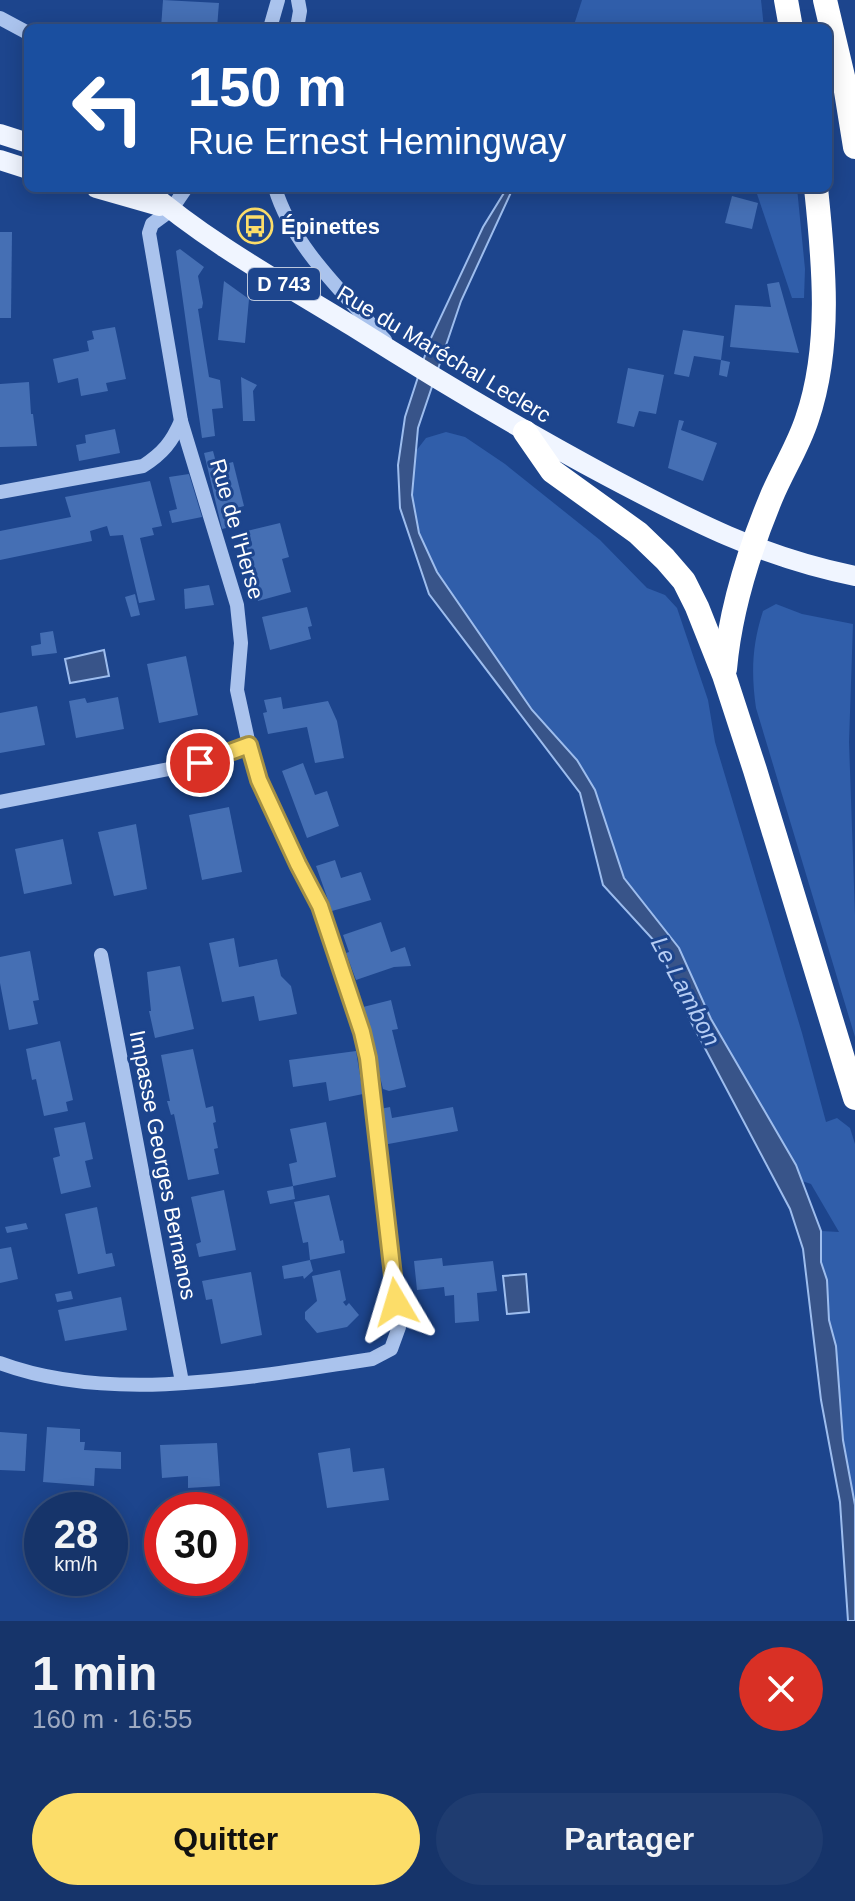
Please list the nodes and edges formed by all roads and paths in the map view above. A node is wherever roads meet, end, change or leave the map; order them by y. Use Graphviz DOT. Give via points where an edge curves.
graph roads {
  1 [pos="278,0"];
  2 [pos="298,0"];
  3 [pos="786,0"];
  4 [pos="825,0"];
  5 [pos="0,18"];
  6 [pos="271,24"];
  7 [pos="298,24"];
  8 [pos="790,24"];
  9 [pos="831,24"];
  10 [pos="832,30"];
  11 [pos="24,31"];
  12 [pos="0,134"];
  13 [pos="24,142"];
  14 [pos="855,147"];
  15 [pos="0,160"];
  16 [pos="24,168"];
  17 [pos="110,192"];
  18 [pos="150,192"];
  19 [pos="183,192"];
  20 [pos="276,192"];
  21 [pos="816,192"];
  22 [pos="171,210"];
  23 [pos="399,356"];
  24 [pos="181,421"];
  25 [pos="525,432"];
  26 [pos="0,492"];
  27 [pos="754,548"];
  28 [pos="855,576"];
  29 [pos="724,675"];
  30 [pos="249,745"];
  31 [pos="0,802"];
  32 [pos="101,955"];
  33 [pos="855,1098"];
  34 [pos="0,1363"];
  35 [pos="182,1382"];
  1 -- 6 [label="street"];
  2 -- 7 [label="street"];
  3 -- 8 [label="highway"];
  4 -- 9 [label="highway"];
  5 -- 11 [label="street"];
  10 -- 14 [label="highway"];
  12 -- 13 [label="main road"];
  15 -- 16 [label="main road"];
  17 -- 22 [label="main road, Rue du Maréchal Leclerc / D 743"];
  18 -- 22 [label="main road, Rue du Maréchal Leclerc / D 743"];
  19 -- 22 [label="street"];
  20 -- 23 [label="street" via="294,233"];
  21 -- 27 [label="highway" via="823,295 816,387"];
  22 -- 23 [label="main road, Rue du Maréchal Leclerc / D 743"];
  22 -- 24 [label="street, Rue de l'Herse" via="152,224 149,233"];
  23 -- 25 [label="main road, Rue du Maréchal Leclerc / D 743"];
  24 -- 26 [label="street" via="171,444 143,466"];
  24 -- 30 [label="street, Rue de l'Herse" via="237,605 237,690"];
  25 -- 27 [label="main road, Rue du Maréchal Leclerc / D 743" via="700,526"];
  25 -- 29 [label="highway" via="552,471 638,533 673,568 697,607"];
  27 -- 28 [label="main road, Rue du Maréchal Leclerc"];
  27 -- 29 [label="highway" via="729,632"];
  29 -- 33 [label="highway"];
  30 -- 31 [label="street" via="200,763"];
  30 -- 35 [label="street, Rue de l'Herse" via="259,780 320,906 362,1032 399,1327 391,1349 372,1359"];
  32 -- 35 [label="street, Impasse Georges Bernanos"];
  34 -- 35 [label="street" via="70,1380"];
}
